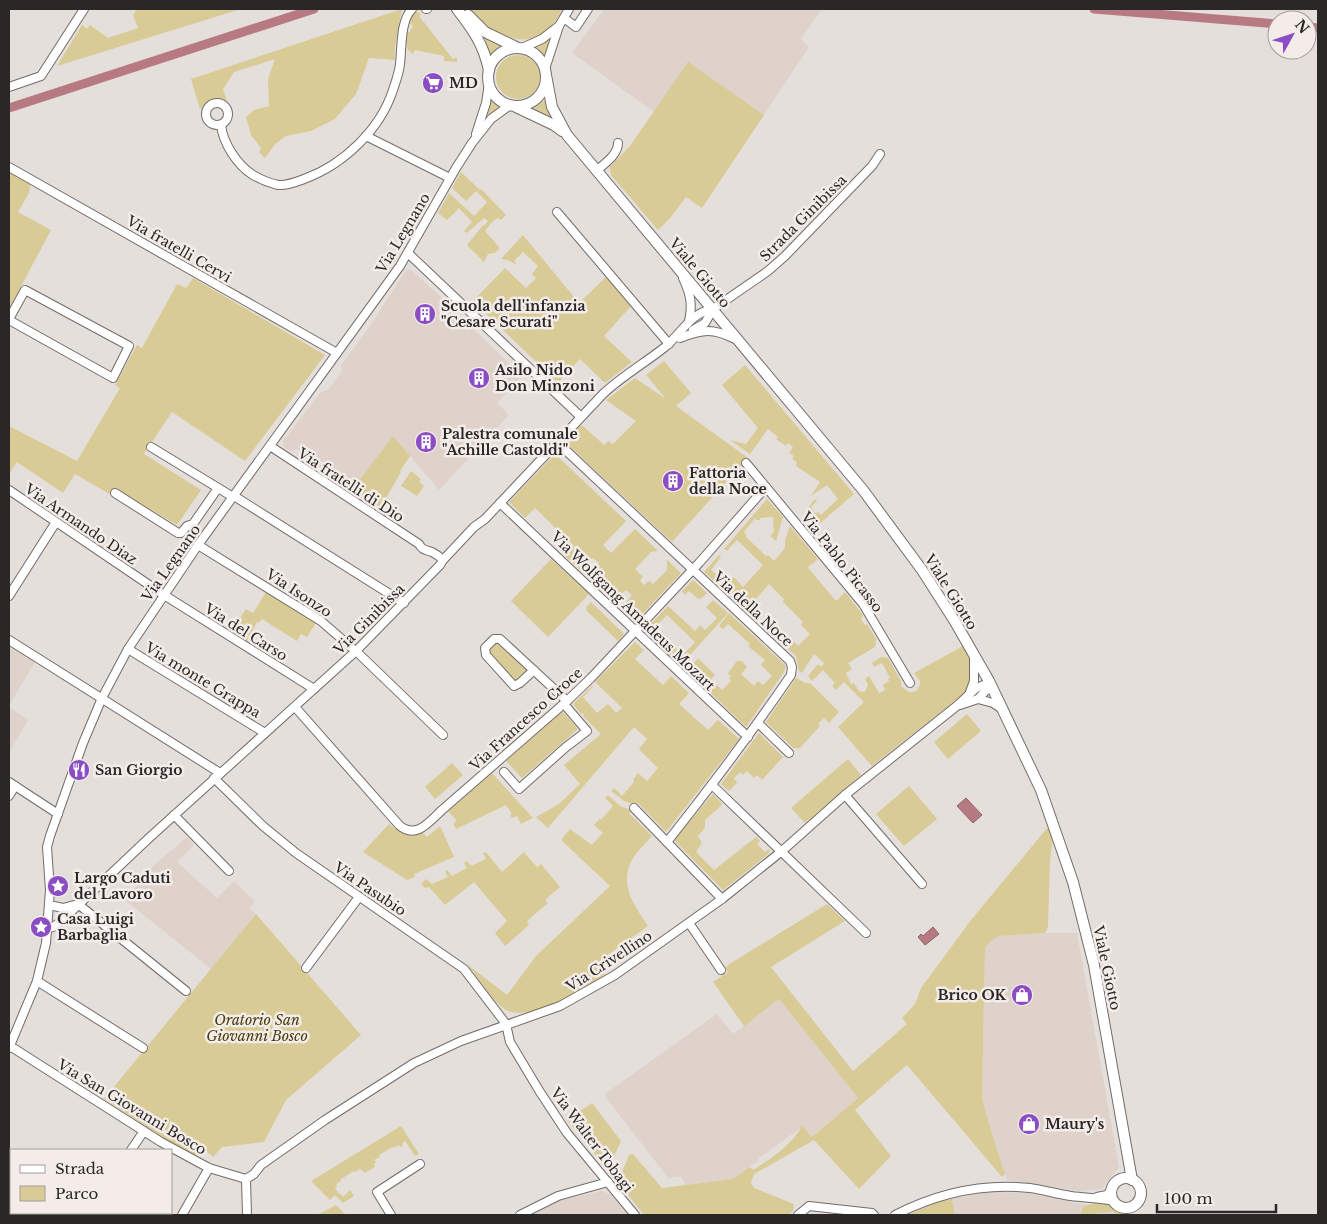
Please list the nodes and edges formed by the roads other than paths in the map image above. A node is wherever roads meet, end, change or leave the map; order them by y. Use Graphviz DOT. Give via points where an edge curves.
graph roads {
  1 [pos="84,9"];
  2 [pos="412,9"];
  3 [pos="457,9"];
  4 [pos="462,9"];
  5 [pos="569,9"];
  6 [pos="588,9"];
  7 [pos="561,22"];
  8 [pos="519,48"];
  9 [pos="489,70"];
  10 [pos="546,72"];
  11 [pos="488,83"];
  12 [pos="9,87"];
  13 [pos="512,106"];
  14 [pos="220,125"];
  15 [pos="567,135"];
  16 [pos="366,136"];
  17 [pos="472,143"];
  18 [pos="618,143"];
  19 [pos="880,154"];
  20 [pos="9,167"];
  21 [pos="596,171"];
  22 [pos="450,178"];
  23 [pos="557,212"];
  24 [pos="408,252"];
  25 [pos="681,271"];
  26 [pos="712,309"];
  27 [pos="9,320"];
  28 [pos="689,321"];
  29 [pos="680,338"];
  30 [pos="740,342"];
  31 [pos="669,344"];
  32 [pos="337,353"];
  33 [pos="581,417"];
  34 [pos="558,443"];
  35 [pos="270,446"];
  36 [pos="151,447"];
  37 [pos="746,463"];
  38 [pos="766,487"];
  39 [pos="218,488"];
  40 [pos="9,490"];
  41 [pos="116,493"];
  42 [pos="233,497"];
  43 [pos="500,503"];
  44 [pos="56,522"];
  45 [pos="198,545"];
  46 [pos="443,560"];
  47 [pos="693,570"];
  48 [pos="164,595"];
  49 [pos="9,596"];
  50 [pos="404,603"];
  51 [pos="634,632"];
  52 [pos="9,640"];
  53 [pos="128,649"];
  54 [pos="356,651"];
  55 [pos="974,654"];
  56 [pos="534,670"];
  57 [pos="910,683"];
  58 [pos="991,686"];
  59 [pos="314,690"];
  60 [pos="969,694"];
  61 [pos="102,698"];
  62 [pos="978,699"];
  63 [pos="565,702"];
  64 [pos="958,705"];
  65 [pos="294,707"];
  66 [pos="1003,710"];
  67 [pos="758,723"];
  68 [pos="266,733"];
  69 [pos="443,735"];
  70 [pos="748,738"];
  71 [pos="789,753"];
  72 [pos="504,772"];
  73 [pos="217,775"];
  74 [pos="12,784"];
  75 [pos="712,785"];
  76 [pos="845,795"];
  77 [pos="9,796"];
  78 [pos="634,808"];
  79 [pos="58,814"];
  80 [pos="174,815"];
  81 [pos="666,842"];
  82 [pos="782,851"];
  83 [pos="229,871"];
  84 [pos="922,884"];
  85 [pos="359,897"];
  86 [pos="722,899"];
  87 [pos="78,904"];
  88 [pos="49,905"];
  89 [pos="689,923"];
  90 [pos="48,928"];
  91 [pos="866,933"];
  92 [pos="306,968"];
  93 [pos="721,970"];
  94 [pos="37,981"];
  95 [pos="186,991"];
  96 [pos="506,1024"];
  97 [pos="9,1047"];
  98 [pos="143,1048"];
  99 [pos="144,1131"];
  100 [pos="131,1149"];
  101 [pos="1128,1158"];
  102 [pos="420,1164"];
  103 [pos="209,1168"];
  104 [pos="246,1178"];
  105 [pos="1132,1180"];
  106 [pos="608,1182"];
  107 [pos="1115,1185"];
  108 [pos="1095,1198"];
  109 [pos="1118,1204"];
  110 [pos="1134,1212"];
  111 [pos="182,1215"];
  112 [pos="247,1215"];
  113 [pos="391,1215"];
  114 [pos="520,1215"];
  115 [pos="635,1215"];
  116 [pos="798,1215"];
  117 [pos="874,1215"];
  118 [pos="895,1215"];
  1 -- 12 [label="street" via="41,76"];
  2 -- 16 [label="street" via="402,35 400,67 393,92"];
  3 -- 9 [label="main road" via="478,36"];
  4 -- 8 [label="main road, Viale Giotto" via="485,32"];
  5 -- 7 [label="street"];
  6 -- 7 [label="street" via="576,27"];
  7 -- 8 [label="street" via="542,39"];
  7 -- 10 [label="street"];
  8 -- 9 [label="main road" via="498,55"];
  8 -- 10 [label="main road, Viale Giotto" via="538,56"];
  9 -- 11 [label="main road"];
  10 -- 13 [label="main road" via="546,83 538,98 525,105"];
  10 -- 15 [label="main road, Viale Giotto" via="552,107"];
  11 -- 13 [label="main road, Viale Giotto" via="499,100"];
  11 -- 17 [label="street, Via Legnano" via="486,102"];
  13 -- 15 [label="main road, Viale Giotto" via="554,125"];
  13 -- 17 [label="street, Via Legnano" via="491,119"];
  14 -- 16 [label="street" via="228,148 244,166 255,176 278,185 294,183 327,169"];
  15 -- 21 [label="main road, Viale Giotto"];
  16 -- 22 [label="street"];
  17 -- 22 [label="street, Via Legnano"];
  18 -- 21 [label="street" via="615,153"];
  19 -- 26 [label="street, Strada Ginibissa" via="785,256"];
  20 -- 32 [label="street, Via fratelli Cervi"];
  21 -- 25 [label="main road, Viale Giotto"];
  22 -- 24 [label="street, Via Legnano"];
  23 -- 31 [label="street"];
  24 -- 32 [label="street, Via Legnano"];
  24 -- 33 [label="street"];
  25 -- 26 [label="main road, Viale Giotto"];
  25 -- 28 [label="street" via="691,297"];
  26 -- 28 [label="street, Via Ginibissa" via="702,311"];
  26 -- 29 [label="street, Via Ginibissa" via="705,323"];
  26 -- 30 [label="main road, Viale Giotto"];
  27 -- 27 [label="street" via="113,378 129,346 25,290"];
  28 -- 31 [label="street, Via Ginibissa"];
  29 -- 30 [label="street, Via Ginibissa" via="699,330 712,330"];
  29 -- 31 [label="street, Via Ginibissa"];
  30 -- 55 [label="main road, Viale Giotto" via="869,498 922,570"];
  31 -- 33 [label="street, Via Ginibissa" via="613,385"];
  32 -- 35 [label="street, Via Legnano"];
  33 -- 34 [label="street, Via Ginibissa"];
  34 -- 43 [label="street, Via Ginibissa"];
  34 -- 47 [label="street, Via della Noce"];
  35 -- 42 [label="street, Via Legnano"];
  35 -- 46 [label="street, Via fratelli di Dio"];
  36 -- 39 [label="street"];
  37 -- 38 [label="street, Via Pablo Picasso"];
  38 -- 47 [label="street, Via Francesco Croce"];
  38 -- 57 [label="street, Via Pablo Picasso" via="863,604"];
  39 -- 41 [label="street" via="193,524 181,533"];
  39 -- 42 [label="street"];
  40 -- 44 [label="street, Via Armando Diaz"];
  42 -- 45 [label="street, Via Legnano"];
  42 -- 50 [label="street"];
  43 -- 46 [label="street, Via Ginibissa"];
  43 -- 51 [label="street, Via Wolfgang Amadeus Mozart"];
  44 -- 48 [label="street, Via Armando Diaz"];
  44 -- 49 [label="street"];
  45 -- 48 [label="street, Via Legnano"];
  45 -- 54 [label="street, Via Isonzo" via="321,621"];
  46 -- 50 [label="street, Via Ginibissa"];
  47 -- 51 [label="street, Via Francesco Croce"];
  47 -- 67 [label="street, Via della Noce" via="790,661 791,675"];
  48 -- 53 [label="street, Via Legnano"];
  48 -- 59 [label="street, Via del Carso"];
  50 -- 54 [label="street, Via Ginibissa"];
  51 -- 63 [label="street, Via Francesco Croce"];
  51 -- 70 [label="street, Via Wolfgang Amadeus Mozart"];
  52 -- 61 [label="street, Via Pasubio"];
  53 -- 61 [label="street, Via Legnano"];
  53 -- 68 [label="street, Via monte Grappa"];
  54 -- 59 [label="street, Via Ginibissa"];
  54 -- 69 [label="street, Via Isonzo"];
  55 -- 58 [label="main road, Viale Giotto"];
  55 -- 60 [label="street" via="974,676"];
  56 -- 56 [label="street" via="500,639 494,639 485,648 486,655 514,686"];
  56 -- 63 [label="street"];
  58 -- 60 [label="street, Via Crivellino" via="984,685"];
  58 -- 62 [label="street, Via Crivellino"];
  58 -- 66 [label="main road, Viale Giotto"];
  59 -- 65 [label="street, Via Ginibissa"];
  60 -- 64 [label="street, Via Crivellino"];
  61 -- 73 [label="street, Via Pasubio"];
  61 -- 79 [label="street, Via Legnano"];
  62 -- 64 [label="street, Via Crivellino"];
  62 -- 66 [label="street"];
  63 -- 65 [label="street, Via Francesco Croce" via="415,832 406,831 399,825"];
  63 -- 72 [label="street" via="587,731 519,789"];
  64 -- 76 [label="street, Via Crivellino"];
  65 -- 68 [label="street, Via Ginibissa"];
  66 -- 101 [label="main road, Viale Giotto" via="1041,790 1074,882 1094,965"];
  67 -- 70 [label="street, Via della Noce"];
  67 -- 71 [label="street"];
  68 -- 73 [label="street, Via Ginibissa"];
  70 -- 75 [label="street, Via della Noce"];
  73 -- 80 [label="street, Via Ginibissa"];
  73 -- 85 [label="street, Via Pasubio" via="269,832"];
  74 -- 77 [label="street"];
  74 -- 79 [label="street"];
  75 -- 81 [label="street, Via della Noce"];
  75 -- 82 [label="street"];
  76 -- 82 [label="street, Via Crivellino"];
  76 -- 84 [label="street"];
  78 -- 81 [label="street"];
  79 -- 88 [label="street, Via Legnano" via="47,847"];
  80 -- 83 [label="street"];
  80 -- 87 [label="street, Via Ginibissa"];
  81 -- 86 [label="street"];
  82 -- 86 [label="street, Via Crivellino"];
  82 -- 91 [label="street"];
  85 -- 92 [label="street"];
  85 -- 96 [label="street, Via Pasubio" via="464,969"];
  86 -- 89 [label="street, Via Crivellino"];
  87 -- 88 [label="street" via="63,908"];
  87 -- 90 [label="street, Via Ginibissa" via="53,928"];
  87 -- 95 [label="street"];
  88 -- 90 [label="street, Via Legnano"];
  89 -- 93 [label="street"];
  89 -- 96 [label="street, Via Crivellino" via="615,975 560,1006"];
  90 -- 94 [label="street, Via Legnano"];
  94 -- 97 [label="street, Via Legnano"];
  94 -- 98 [label="street"];
  96 -- 104 [label="street, Via Crivellino" via="414,1063 325,1120"];
  96 -- 106 [label="street, Via Walter Tobagi" via="510,1042 540,1092 567,1133"];
  97 -- 99 [label="street, Via San Giovanni Bosco"];
  99 -- 100 [label="street"];
  99 -- 103 [label="street, Via San Giovanni Bosco"];
  101 -- 105 [label="main road, Viale Giotto"];
  101 -- 107 [label="main road, Viale Giotto" via="1126,1169"];
  102 -- 113 [label="street" via="376,1192"];
  103 -- 104 [label="street, Via San Giovanni Bosco"];
  103 -- 111 [label="street"];
  104 -- 112 [label="street"];
  105 -- 107 [label="main road" via="1125,1179"];
  105 -- 110 [label="main road, Viale Giotto" via="1141,1192"];
  106 -- 114 [label="street" via="558,1196"];
  106 -- 115 [label="street, Via Walter Tobagi"];
  107 -- 108 [label="street" via="1107,1195"];
  107 -- 109 [label="main road"];
  108 -- 109 [label="street"];
  108 -- 118 [label="street" via="1028,1188 988,1188 930,1199"];
  109 -- 110 [label="main road, Viale Giotto"];
  116 -- 117 [label="street" via="809,1206"];
}
